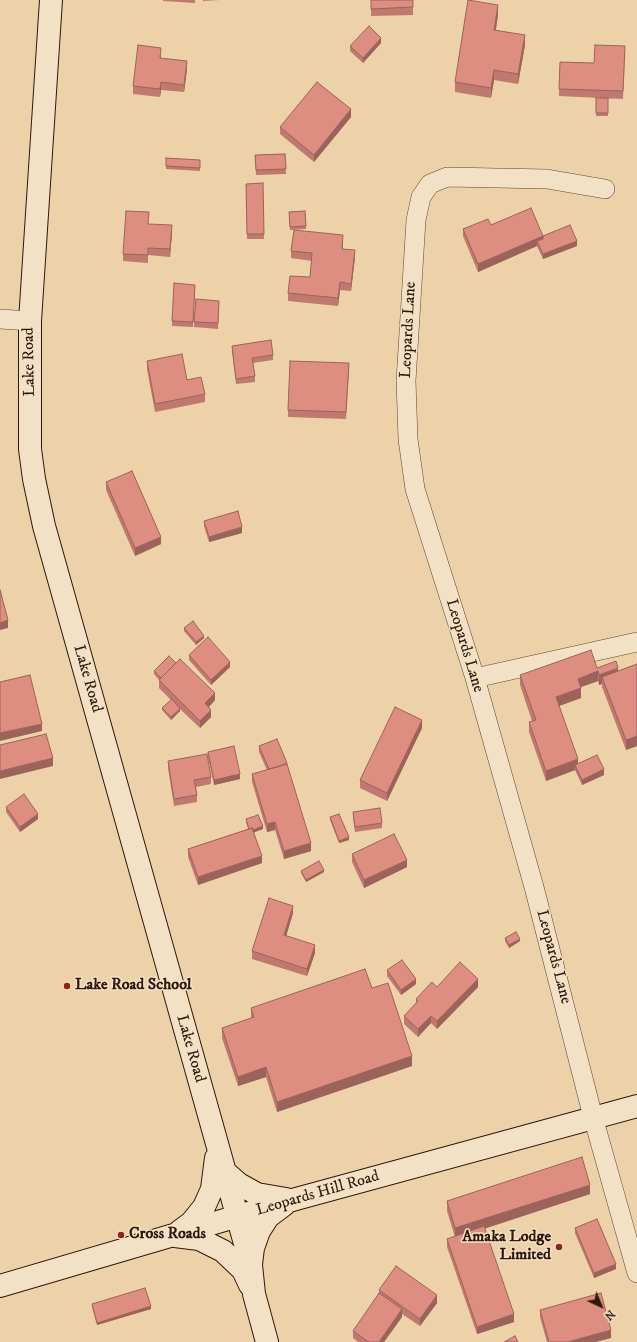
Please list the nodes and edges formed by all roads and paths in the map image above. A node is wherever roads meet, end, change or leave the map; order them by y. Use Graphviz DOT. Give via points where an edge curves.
graph roads {
  1 [pos="52,0"];
  2 [pos="605,189"];
  3 [pos="0,319"];
  4 [pos="30,321"];
  5 [pos="637,642"];
  6 [pos="475,678"];
  7 [pos="637,1106"];
  8 [pos="594,1118"];
  9 [pos="217,1147"];
  10 [pos="224,1171"];
  11 [pos="296,1199"];
  12 [pos="236,1217"];
  13 [pos="174,1235"];
  14 [pos="251,1265"];
  15 [pos="637,1273"];
  16 [pos="0,1286"];
  17 [pos="254,1294"];
  18 [pos="267,1342"];
  1 -- 4 [label="main road, Lake Road"];
  2 -- 6 [label="street, Leopards Lane" via="546,179 447,177 430,184 421,197 416,220 406,373 408,439 415,488"];
  3 -- 4 [label="street"];
  4 -- 9 [label="main road, Lake Road" via="30,449 44,526"];
  5 -- 6 [label="street"];
  6 -- 8 [label="street, Leopards Lane" via="534,887"];
  7 -- 8 [label="main road, Leopards Hill Road"];
  8 -- 11 [label="main road, Leopards Hill Road"];
  8 -- 15 [label="street, Leopards Lane"];
  9 -- 10 [label="main road, Lake Road"];
  9 -- 13 [label="main road" via="212,1189 204,1207 191,1223"];
  10 -- 11 [label="main road" via="239,1184 257,1194"];
  10 -- 12 [label="main road, Lake Road"];
  11 -- 12 [label="main road, Leopards Hill Road"];
  11 -- 14 [label="main road" via="281,1206 268,1217 259,1231"];
  12 -- 13 [label="main road, Leopards Hill Road"];
  12 -- 14 [label="main road, Lake Road"];
  13 -- 16 [label="main road, Leopards Hill Road"];
  13 -- 17 [label="main road" via="199,1240 223,1251 243,1270"];
  14 -- 17 [label="main road, Lake Road"];
  17 -- 18 [label="main road, Lake Road"];
}
